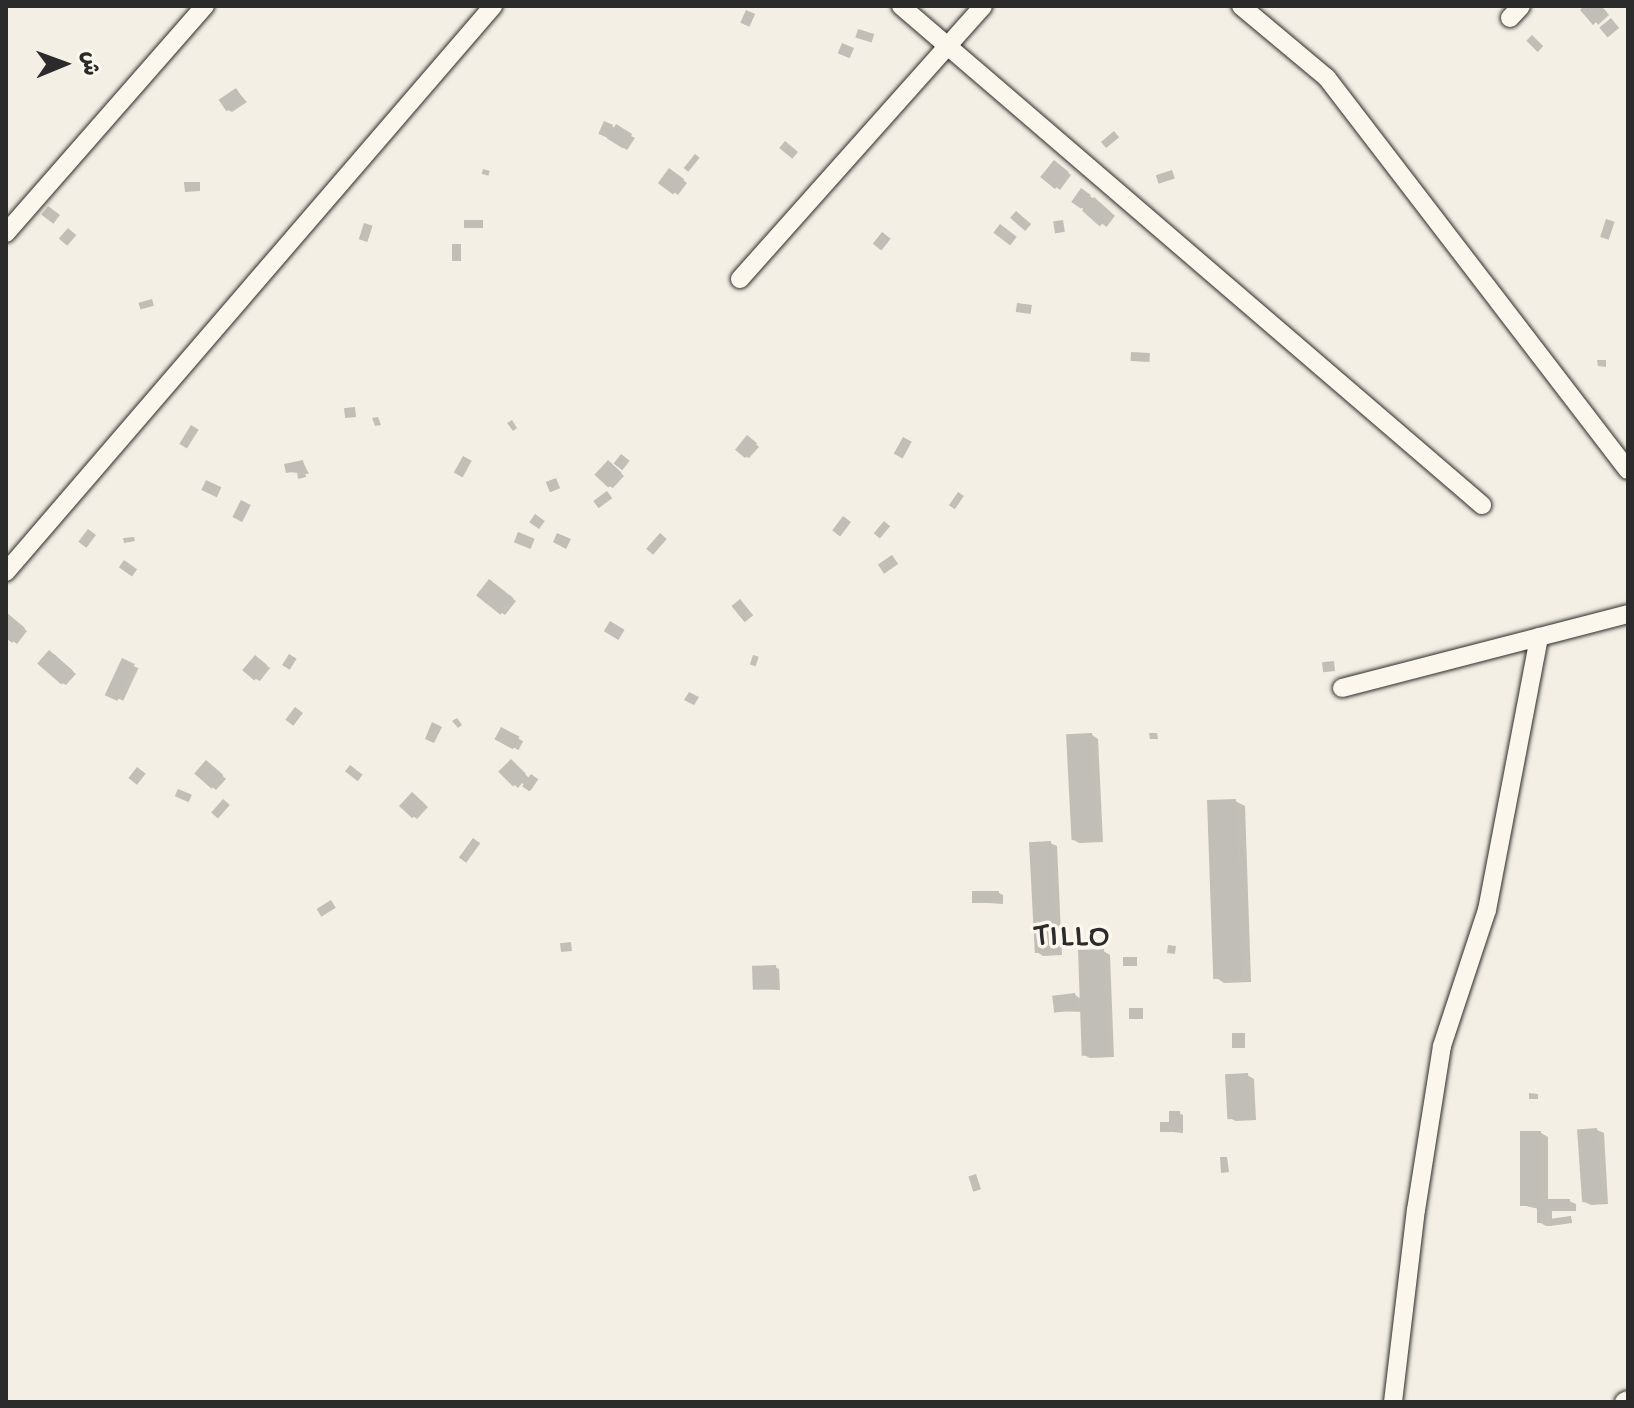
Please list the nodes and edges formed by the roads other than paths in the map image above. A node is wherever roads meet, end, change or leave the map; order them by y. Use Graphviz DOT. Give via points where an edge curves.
graph roads {
  1 [pos="205,6"];
  2 [pos="493,6"];
  3 [pos="901,6"];
  4 [pos="983,6"];
  5 [pos="1241,6"];
  6 [pos="947,46"];
  7 [pos="6,233"];
  8 [pos="740,279"];
  9 [pos="1628,470"];
  10 [pos="1482,505"];
  11 [pos="6,572"];
  12 [pos="1628,614"];
  13 [pos="1539,637"];
  14 [pos="1342,688"];
  15 [pos="1393,1402"];
  1 -- 7 [label="street"];
  2 -- 11 [label="street"];
  3 -- 6 [label="street"];
  4 -- 6 [label="street"];
  5 -- 9 [label="street" via="1327,78"];
  6 -- 8 [label="street"];
  6 -- 10 [label="street"];
  12 -- 13 [label="street"];
  13 -- 14 [label="street"];
  13 -- 15 [label="street" via="1487,910 1442,1046"];
}
